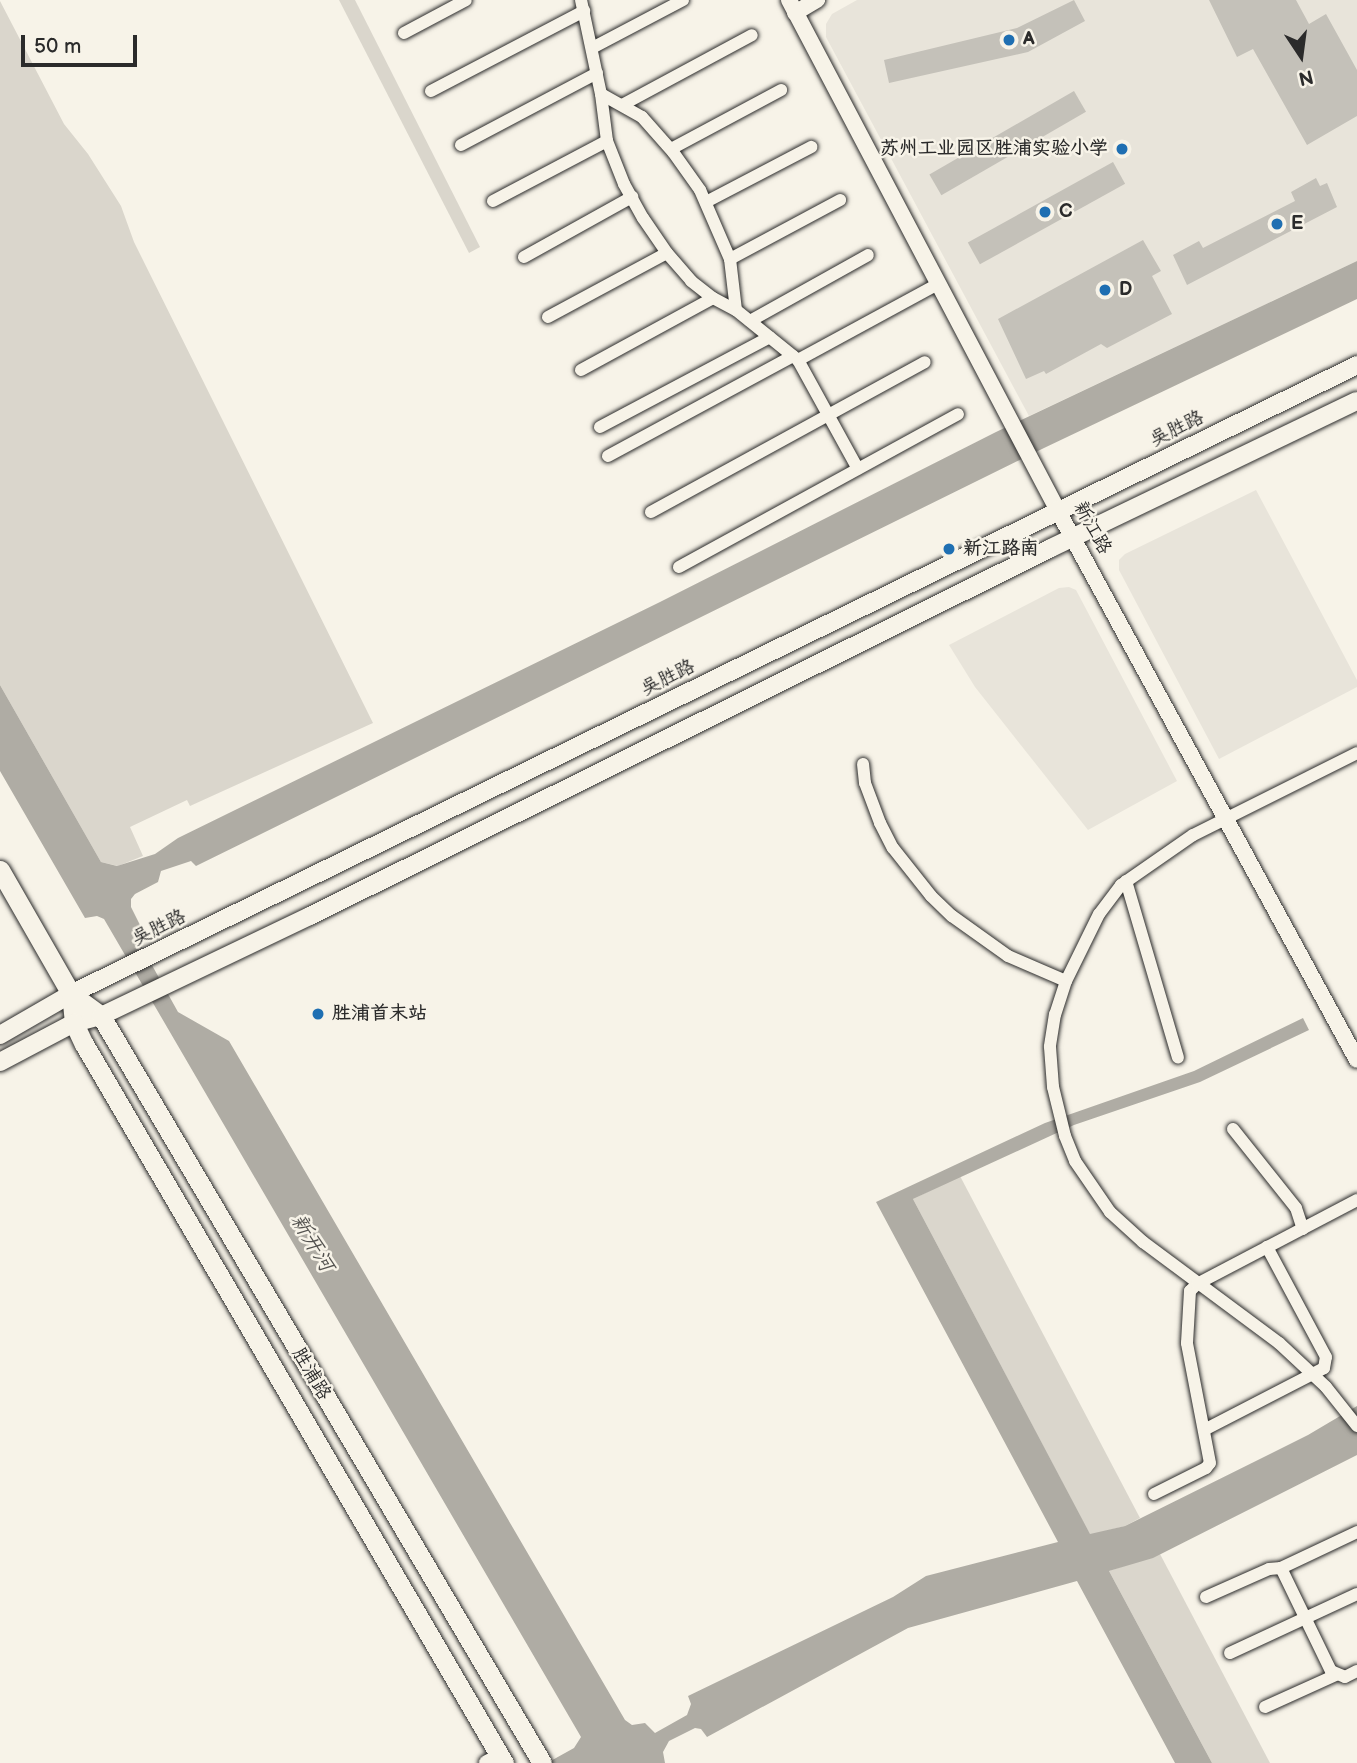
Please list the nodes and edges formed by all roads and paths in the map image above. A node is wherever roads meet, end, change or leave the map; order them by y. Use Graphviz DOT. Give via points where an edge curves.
graph roads {
  1 [pos="466,0"];
  2 [pos="683,0"];
  3 [pos="817,0"];
  4 [pos="582,6"];
  5 [pos="792,6"];
  6 [pos="404,33"];
  7 [pos="752,35"];
  8 [pos="592,48"];
  9 [pos="597,74"];
  10 [pos="781,90"];
  11 [pos="431,91"];
  12 [pos="601,94"];
  13 [pos="624,104"];
  14 [pos="607,141"];
  15 [pos="461,145"];
  16 [pos="811,147"];
  17 [pos="671,149"];
  18 [pos="632,197"];
  19 [pos="840,200"];
  20 [pos="494,201"];
  21 [pos="706,202"];
  22 [pos="667,253"];
  23 [pos="869,256"];
  24 [pos="524,257"];
  25 [pos="730,259"];
  26 [pos="938,284"];
  27 [pos="713,298"];
  28 [pos="736,310"];
  29 [pos="548,317"];
  30 [pos="750,321"];
  31 [pos="770,337"];
  32 [pos="795,358"];
  33 [pos="925,362"];
  34 [pos="1357,365"];
  35 [pos="580,370"];
  36 [pos="1357,401"];
  37 [pos="958,414"];
  38 [pos="828,415"];
  39 [pos="600,427"];
  40 [pos="608,456"];
  41 [pos="858,469"];
  42 [pos="1108,485"];
  43 [pos="1058,509"];
  44 [pos="651,512"];
  45 [pos="1123,513"];
  46 [pos="1014,531"];
  47 [pos="1074,537"];
  48 [pos="1029,559"];
  49 [pos="679,568"];
  50 [pos="1357,753"];
  51 [pos="863,764"];
  52 [pos="1226,818"];
  53 [pos="0,870"];
  54 [pos="1126,881"];
  55 [pos="1066,981"];
  56 [pos="71,994"];
  57 [pos="101,1016"];
  58 [pos="74,1023"];
  59 [pos="0,1035"];
  60 [pos="1178,1058"];
  61 [pos="1357,1060"];
  62 [pos="0,1062"];
  63 [pos="1233,1129"];
  64 [pos="1357,1200"];
  65 [pos="1303,1229"];
  66 [pos="1267,1247"];
  67 [pos="1197,1284"];
  68 [pos="1314,1375"];
  69 [pos="1357,1426"];
  70 [pos="1204,1430"];
  71 [pos="1154,1494"];
  72 [pos="1357,1532"];
  73 [pos="1282,1568"];
  74 [pos="1357,1594"];
  75 [pos="1206,1597"];
  76 [pos="1306,1619"];
  77 [pos="1230,1653"];
  78 [pos="1357,1671"];
  79 [pos="1336,1675"];
  80 [pos="1265,1707"];
  81 [pos="497,1761"];
  82 [pos="542,1763"];
  1 -- 6 [label="street"];
  2 -- 8 [label="street"];
  3 -- 5 [label="street"];
  4 -- 8 [label="street"];
  4 -- 11 [label="street"];
  5 -- 26 [label="street, 新江路"];
  7 -- 13 [label="street"];
  8 -- 9 [label="street"];
  9 -- 12 [label="street"];
  9 -- 15 [label="street"];
  10 -- 17 [label="street"];
  12 -- 13 [label="street"];
  12 -- 14 [label="street"];
  13 -- 17 [label="street"];
  14 -- 18 [label="street"];
  14 -- 20 [label="street"];
  16 -- 21 [label="street"];
  17 -- 21 [label="street"];
  18 -- 22 [label="street"];
  18 -- 24 [label="street"];
  19 -- 25 [label="street"];
  21 -- 25 [label="street"];
  22 -- 27 [label="street"];
  22 -- 29 [label="street"];
  23 -- 30 [label="street"];
  25 -- 28 [label="street"];
  26 -- 32 [label="street"];
  26 -- 43 [label="street, 新江路"];
  27 -- 28 [label="street"];
  27 -- 35 [label="street"];
  28 -- 30 [label="street"];
  30 -- 31 [label="street"];
  31 -- 32 [label="street"];
  31 -- 39 [label="street"];
  32 -- 38 [label="street"];
  32 -- 40 [label="street"];
  33 -- 38 [label="street"];
  34 -- 42 [label="main road, 吴胜路"];
  36 -- 45 [label="main road"];
  37 -- 41 [label="street"];
  38 -- 41 [label="street"];
  38 -- 44 [label="street"];
  41 -- 49 [label="street"];
  42 -- 43 [label="main road, 吴胜路"];
  42 -- 45 [label="main road"];
  43 -- 46 [label="main road, 吴胜路"];
  43 -- 47 [label="street, 新江路"];
  45 -- 47 [label="main road"];
  46 -- 48 [label="main road"];
  46 -- 56 [label="main road, 吴胜路"];
  47 -- 48 [label="main road"];
  47 -- 52 [label="street, 新江路"];
  48 -- 57 [label="main road"];
  50 -- 52 [label="street"];
  51 -- 55 [label="street" via="880,823 893,848 931,896 1007,956"];
  52 -- 54 [label="street"];
  52 -- 61 [label="street, 新江路"];
  53 -- 56 [label="main road, 胜浦路"];
  54 -- 55 [label="street" via="1099,914"];
  54 -- 60 [label="street"];
  55 -- 67 [label="street" via="1050,1047 1058,1113 1075,1161 1110,1212"];
  56 -- 57 [label="main road, 胜浦路"];
  56 -- 58 [label="main road, 胜浦路"];
  56 -- 59 [label="main road, 吴胜路"];
  57 -- 58 [label="main road"];
  57 -- 82 [label="main road, 胜浦路"];
  58 -- 62 [label="main road"];
  58 -- 81 [label="main road, 胜浦路"];
  63 -- 65 [label="street" via="1296,1208"];
  64 -- 65 [label="street"];
  65 -- 66 [label="street"];
  66 -- 67 [label="street"];
  66 -- 68 [label="street" via="1326,1357 1324,1368"];
  67 -- 68 [label="street" via="1279,1343"];
  67 -- 70 [label="street" via="1190,1291 1187,1343"];
  68 -- 69 [label="street"];
  68 -- 70 [label="street"];
  70 -- 71 [label="street" via="1210,1455 1206,1468"];
  72 -- 73 [label="street"];
  73 -- 75 [label="street" via="1269,1569"];
  73 -- 76 [label="street"];
  74 -- 76 [label="street"];
  76 -- 77 [label="street"];
  76 -- 79 [label="street"];
  78 -- 79 [label="street" via="1345,1677"];
  79 -- 80 [label="street"];
}
